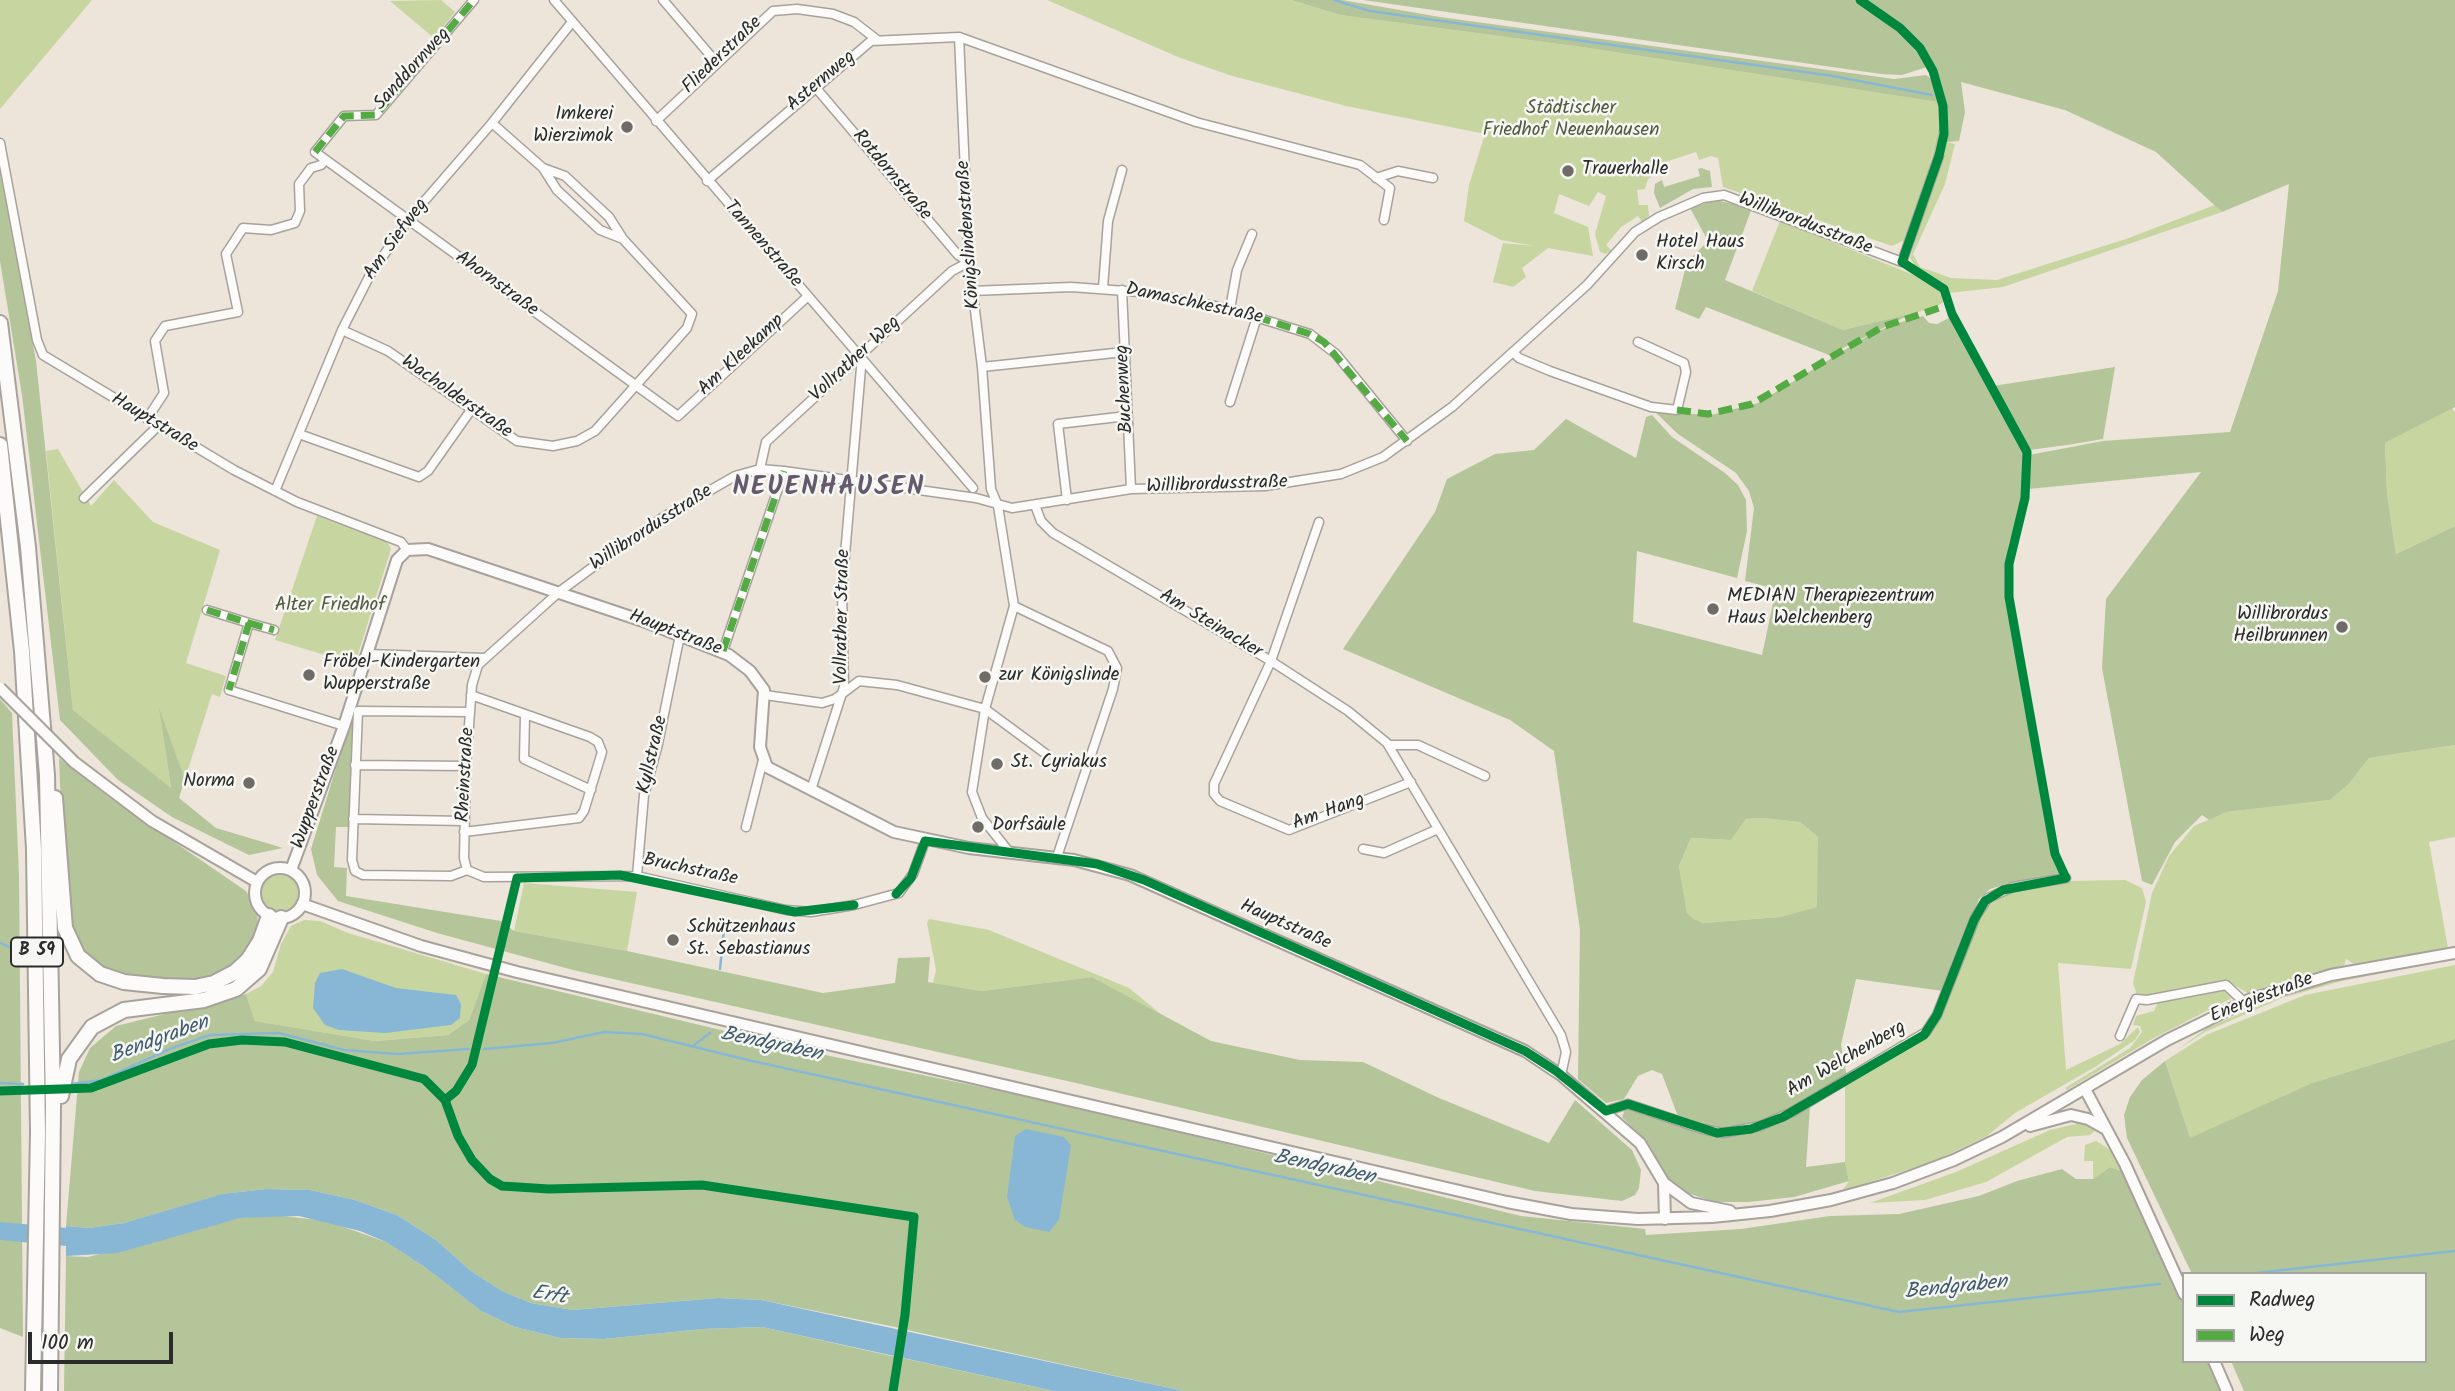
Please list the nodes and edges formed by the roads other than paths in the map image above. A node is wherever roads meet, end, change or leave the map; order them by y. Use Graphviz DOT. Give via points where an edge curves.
graph roads {
  1 [pos="474,0"];
  2 [pos="554,0"];
  3 [pos="663,0"];
  4 [pos="572,22"];
  5 [pos="959,37"];
  6 [pos="876,39"];
  7 [pos="716,62"];
  8 [pos="816,88"];
  9 [pos="656,121"];
  10 [pos="492,123"];
  11 [pos="0,143"];
  12 [pos="316,152"];
  13 [pos="1939,156"];
  14 [pos="325,160"];
  15 [pos="543,168"];
  16 [pos="1122,170"];
  17 [pos="1376,178"];
  18 [pos="1433,178"];
  19 [pos="707,181"];
  20 [pos="408,220"];
  21 [pos="1384,220"];
  22 [pos="1252,234"];
  23 [pos="623,239"];
  24 [pos="969,262"];
  25 [pos="1103,288"];
  26 [pos="1122,290"];
  27 [pos="972,291"];
  28 [pos="807,297"];
  29 [pos="1230,309"];
  30 [pos="1257,317"];
  31 [pos="0,323"];
  32 [pos="342,330"];
  33 [pos="1638,342"];
  34 [pos="1124,352"];
  35 [pos="1514,354"];
  36 [pos="859,357"];
  37 [pos="982,367"];
  38 [pos="633,385"];
  39 [pos="1230,402"];
  40 [pos="471,411"];
  41 [pos="678,416"];
  42 [pos="1127,416"];
  43 [pos="147,419"];
  44 [pos="158,426"];
  45 [pos="299,434"];
  46 [pos="1406,441"];
  47 [pos="0,445"];
  48 [pos="760,469"];
  49 [pos="784,471"];
  50 [pos="851,480"];
  51 [pos="973,488"];
  52 [pos="1130,489"];
  53 [pos="275,491"];
  54 [pos="84,498"];
  55 [pos="1067,500"];
  56 [pos="1035,505"];
  57 [pos="998,506"];
  58 [pos="0,507"];
  59 [pos="1319,522"];
  60 [pos="11,538"];
  61 [pos="407,550"];
  62 [pos="559,592"];
  63 [pos="1014,606"];
  64 [pos="206,610"];
  65 [pos="249,623"];
  66 [pos="274,631"];
  67 [pos="680,635"];
  68 [pos="723,651"];
  69 [pos="368,654"];
  70 [pos="484,658"];
  71 [pos="1270,662"];
  72 [pos="0,688"];
  73 [pos="843,692"];
  74 [pos="471,695"];
  75 [pos="765,695"];
  76 [pos="985,709"];
  77 [pos="470,712"];
  78 [pos="525,716"];
  79 [pos="344,726"];
  80 [pos="1389,745"];
  81 [pos="1046,754"];
  82 [pos="763,760"];
  83 [pos="355,765"];
  84 [pos="466,766"];
  85 [pos="47,775"];
  86 [pos="1485,776"];
  87 [pos="1411,782"];
  88 [pos="591,790"];
  89 [pos="811,790"];
  90 [pos="353,819"];
  91 [pos="464,821"];
  92 [pos="746,827"];
  93 [pos="1438,829"];
  94 [pos="464,831"];
  95 [pos="925,841"];
  96 [pos="1363,849"];
  97 [pos="1010,853"];
  98 [pos="1057,857"];
  99 [pos="290,870"];
  100 [pos="467,870"];
  101 [pos="638,876"];
  102 [pos="2066,878"];
  103 [pos="257,883"];
  104 [pos="302,904"];
  105 [pos="275,917"];
  106 [pos="2455,953"];
  107 [pos="2244,1002"];
  108 [pos="2120,1036"];
  109 [pos="1561,1074"];
  110 [pos="2085,1089"];
  111 [pos="1606,1111"];
  112 [pos="2107,1130"];
  113 [pos="2001,1137"];
  114 [pos="53,1163"];
  115 [pos="1664,1183"];
  116 [pos="1753,1214"];
  117 [pos="1665,1219"];
  118 [pos="2182,1290"];
  119 [pos="2215,1363"];
  120 [pos="33,1391"];
  121 [pos="50,1391"];
  122 [pos="2227,1391"];
  1 -- 12 [label="street, Sanddornweg" via="376,116 344,116"];
  2 -- 4 [label="street, Tannenstraße"];
  3 -- 7 [label="street"];
  4 -- 9 [label="street, Tannenstraße"];
  4 -- 10 [label="street, Am Siefweg"];
  5 -- 6 [label="street, Asternweg"];
  5 -- 17 [label="street" via="1196,122 1360,165"];
  5 -- 24 [label="street, Königslindenstraße"];
  6 -- 7 [label="street, Fliederstraße" via="858,24 833,14 778,9"];
  6 -- 8 [label="street, Asternweg"];
  7 -- 9 [label="street, Fliederstraße"];
  8 -- 19 [label="street, Asternweg"];
  8 -- 24 [label="street, Rotdornstraße" via="958,255"];
  9 -- 19 [label="street, Tannenstraße"];
  10 -- 15 [label="street"];
  10 -- 20 [label="street, Am Siefweg"];
  11 -- 43 [label="street, Hauptstraße" via="37,343 46,357"];
  12 -- 14 [label="street, Ahornstraße"];
  13 -- 35 [label="street, Willibrordusstraße" via="1902,262 1753,204 1724,195 1709,196 1634,232 1595,277"];
  14 -- 20 [label="street, Ahornstraße"];
  14 -- 43 [label="street" via="311,167 300,182 300,215 295,223 271,230 243,228 226,254 238,312 165,326 155,341 164,393"];
  15 -- 23 [label="street" via="567,178 609,217"];
  15 -- 23 [label="street" via="557,190 600,230"];
  16 -- 25 [label="street" via="1108,222"];
  17 -- 18 [label="street" via="1398,171"];
  17 -- 21 [label="street" via="1390,188"];
  19 -- 28 [label="street, Tannenstraße"];
  20 -- 32 [label="street, Am Siefweg" via="364,285"];
  20 -- 38 [label="street, Ahornstraße"];
  22 -- 29 [label="street" via="1237,271"];
  23 -- 38 [label="street, Wacholderstraße" via="693,316"];
  24 -- 27 [label="street, Königslindenstraße"];
  24 -- 36 [label="street, Vollrather Weg" via="952,271"];
  25 -- 26 [label="street, Damaschkestraße"];
  25 -- 27 [label="street, Damaschkestraße"];
  26 -- 29 [label="street, Damaschkestraße"];
  26 -- 34 [label="street, Buchenweg"];
  27 -- 37 [label="street, Königslindenstraße"];
  28 -- 36 [label="street, Tannenstraße"];
  28 -- 41 [label="street, Am Kleekamp"];
  29 -- 30 [label="street, Damaschkestraße"];
  30 -- 39 [label="street"];
  30 -- 46 [label="street, Damaschkestraße" via="1324,342"];
  31 -- 85 [label="highway, B 59" via="27,537"];
  32 -- 40 [label="street, Wacholderstraße" via="388,351"];
  32 -- 45 [label="street, Am Siefweg"];
  33 -- 35 [label="street" via="1684,363 1676,411 1651,407"];
  34 -- 37 [label="street"];
  34 -- 42 [label="street, Buchenweg"];
  35 -- 46 [label="street, Willibrordusstraße"];
  36 -- 48 [label="street, Vollrather Weg" via="765,443"];
  36 -- 50 [label="street, Vollrather Straße"];
  36 -- 51 [label="street, Tannenstraße"];
  37 -- 57 [label="street, Königslindenstraße" via="991,488"];
  38 -- 40 [label="street, Wacholderstraße" via="601,425 565,444 539,446 516,440"];
  38 -- 41 [label="street, Ahornstraße"];
  40 -- 45 [label="street" via="419,477"];
  42 -- 52 [label="street, Buchenweg"];
  42 -- 55 [label="street" via="1058,424"];
  43 -- 44 [label="street, Hauptstraße"];
  44 -- 53 [label="street, Hauptstraße"];
  44 -- 54 [label="street"];
  45 -- 53 [label="street, Am Siefweg"];
  46 -- 52 [label="street, Willibrordusstraße" via="1373,462 1309,481"];
  47 -- 60 [label="highway, B 59"];
  48 -- 49 [label="street, Willibrordusstraße"];
  48 -- 62 [label="street, Willibrordusstraße" via="735,476 662,518"];
  49 -- 50 [label="street, Willibrordusstraße"];
  49 -- 68 [label="street"];
  50 -- 57 [label="street, Willibrordusstraße" via="976,498"];
  50 -- 73 [label="street, Vollrather Straße" via="842,590"];
  52 -- 55 [label="street, Willibrordusstraße"];
  53 -- 61 [label="street, Hauptstraße" via="396,540"];
  55 -- 56 [label="street, Willibrordusstraße"];
  56 -- 57 [label="street, Willibrordusstraße"];
  56 -- 71 [label="street, Am Steinacker" via="1041,521 1053,533"];
  57 -- 63 [label="street, Königslindenstraße"];
  58 -- 60 [label="highway"];
  59 -- 71 [label="street"];
  60 -- 120 [label="highway, B 59" via="34,849 37,1217"];
  61 -- 62 [label="main road, Hauptstraße" via="435,550"];
  61 -- 69 [label="main road, Wupperstraße" via="395,565"];
  62 -- 67 [label="main road, Hauptstraße"];
  62 -- 70 [label="street, Rheinstraße"];
  63 -- 76 [label="street, Königslindenstraße"];
  63 -- 98 [label="street" via="1108,651 1117,668"];
  64 -- 65 [label="street"];
  65 -- 66 [label="street"];
  65 -- 79 [label="street, Wupperstraße" via="229,690"];
  67 -- 68 [label="main road, Hauptstraße"];
  67 -- 101 [label="street, Kyllstraße" via="644,795"];
  68 -- 75 [label="main road, Hauptstraße" via="750,671"];
  69 -- 70 [label="street"];
  69 -- 79 [label="main road, Wupperstraße"];
  70 -- 74 [label="street, Rheinstraße" via="474,671"];
  71 -- 80 [label="street, Am Steinacker" via="1348,711"];
  71 -- 87 [label="street, Am Hang" via="1214,784 1213,792 1220,801 1289,830"];
  72 -- 103 [label="main road, bridge" via="74,762 163,828"];
  73 -- 75 [label="street" via="822,703"];
  73 -- 76 [label="street" via="854,683 869,681"];
  73 -- 89 [label="street, Vollrather Straße"];
  74 -- 77 [label="street, Rheinstraße"];
  74 -- 78 [label="street"];
  75 -- 82 [label="main road" via="760,741"];
  76 -- 81 [label="street"];
  76 -- 97 [label="street, Königslindenstraße" via="972,797 982,818"];
  77 -- 83 [label="street" via="358,711"];
  77 -- 84 [label="street, Rheinstraße"];
  78 -- 88 [label="street" via="524,759"];
  78 -- 88 [label="street" via="593,738 600,745"];
  79 -- 99 [label="main road, Wupperstraße"];
  80 -- 86 [label="street" via="1418,745"];
  80 -- 87 [label="street, Am Steinacker"];
  82 -- 89 [label="main road, Hauptstraße" via="771,770"];
  82 -- 92 [label="street"];
  83 -- 84 [label="street"];
  83 -- 90 [label="street"];
  84 -- 91 [label="street, Rheinstraße"];
  85 -- 105 [label="highway" via="58,814 63,922 75,952 91,968 132,983 208,985 248,960"];
  85 -- 114 [label="highway, B 59"];
  87 -- 93 [label="street, Am Steinacker"];
  88 -- 94 [label="street" via="584,811 574,820"];
  89 -- 95 [label="main road, Hauptstraße" via="894,832"];
  90 -- 91 [label="street"];
  90 -- 100 [label="street" via="352,864 358,873 451,876"];
  91 -- 94 [label="street, Rheinstraße"];
  93 -- 96 [label="street" via="1384,853"];
  93 -- 109 [label="street, Am Steinacker" via="1563,1039"];
  94 -- 100 [label="street, Rheinstraße"];
  95 -- 97 [label="main road, Hauptstraße"];
  95 -- 101 [label="street, Bruchstraße" via="911,878 896,894 800,912"];
  97 -- 98 [label="main road, Hauptstraße"];
  98 -- 109 [label="main road, Hauptstraße" via="1144,880 1519,1049"];
  99 -- 103 [label="main road" via="271,869"];
  99 -- 104 [label="main road" via="303,884"];
  100 -- 101 [label="street, Bruchstraße" via="484,877"];
  102 -- 111 [label="street, Am Welchenberg" via="1990,896 1978,911 1937,1015 1924,1035 1792,1112 1751,1129 1723,1133 1628,1104"];
  103 -- 105 [label="main road" via="256,900"];
  104 -- 105 [label="main road" via="297,912"];
  104 -- 117 [label="main road" via="401,940 509,970 1443,1188 1570,1214"];
  105 -- 114 [label="highway" via="259,969 236,989 204,1000 124,1010 88,1031 64,1073"];
  106 -- 107 [label="main road, Energiestraße" via="2331,975"];
  107 -- 108 [label="street" via="2226,985 2136,999"];
  107 -- 110 [label="main road, Energiestraße" via="2176,1035"];
  109 -- 111 [label="main road, Hauptstraße"];
  110 -- 112 [label="main road"];
  110 -- 113 [label="main road, Energiestraße"];
  111 -- 115 [label="main road, Hauptstraße" via="1640,1143"];
  112 -- 113 [label="main road" via="2071,1115"];
  112 -- 118 [label="main road"];
  113 -- 116 [label="main road" via="1884,1185 1821,1203"];
  114 -- 121 [label="highway, B 59"];
  115 -- 116 [label="main road, Hauptstraße" via="1696,1205"];
  115 -- 117 [label="main road, Hauptstraße"];
  116 -- 117 [label="main road"];
  119 -- 122 [label="main road"];
}
